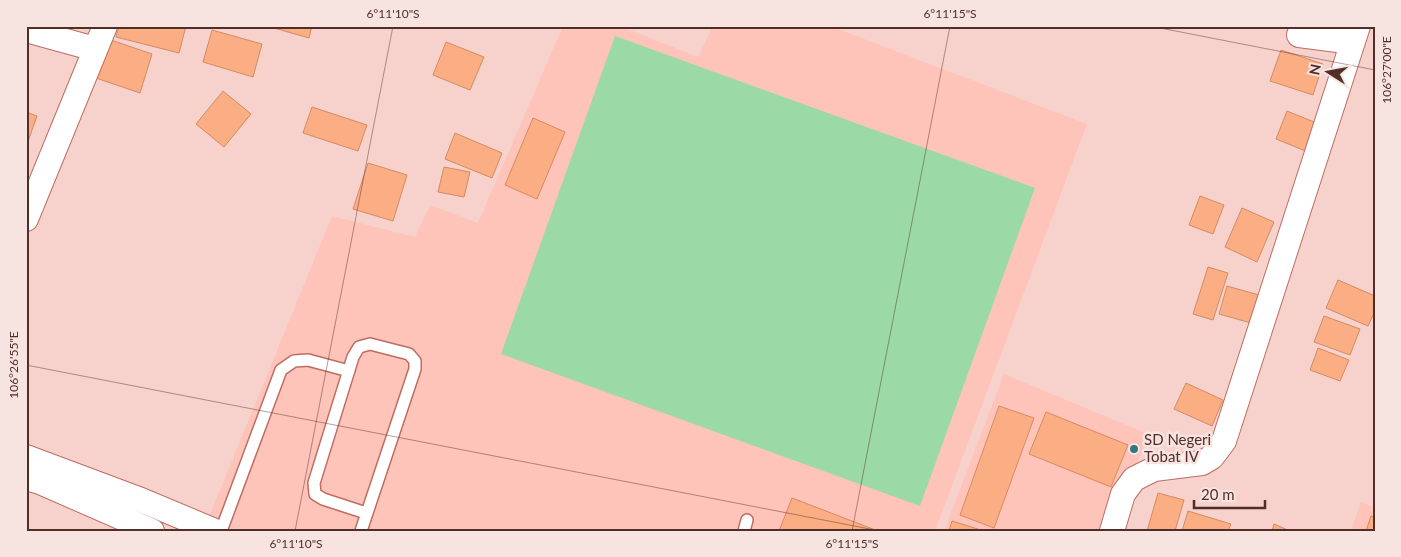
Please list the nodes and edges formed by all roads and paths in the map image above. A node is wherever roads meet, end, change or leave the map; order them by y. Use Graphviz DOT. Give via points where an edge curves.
graph roads {
  1 [pos="105,26"];
  2 [pos="26,30"];
  3 [pos="1355,34"];
  4 [pos="1300,35"];
  5 [pos="95,49"];
  6 [pos="26,219"];
  7 [pos="348,370"];
  8 [pos="26,456"];
  9 [pos="26,478"];
  10 [pos="76,486"];
  11 [pos="366,513"];
  12 [pos="152,531"];
  13 [pos="215,531"];
  14 [pos="221,531"];
  15 [pos="361,531"];
  16 [pos="1112,531"];
  1 -- 5 [label="street"];
  2 -- 5 [label="street"];
  3 -- 4 [label="street"];
  3 -- 16 [label="street" via="1224,441 1212,457 1202,463 1154,469 1134,479 1123,494"];
  5 -- 6 [label="street"];
  7 -- 11 [label="lane" via="314,483 315,494"];
  7 -- 11 [label="lane" via="359,347 370,344 409,354 415,361"];
  7 -- 14 [label="lane" via="308,360 294,362 281,370"];
  8 -- 10 [label="street"];
  9 -- 10 [label="street"];
  10 -- 12 [label="street"];
  10 -- 13 [label="street"];
  11 -- 15 [label="lane"];
}
